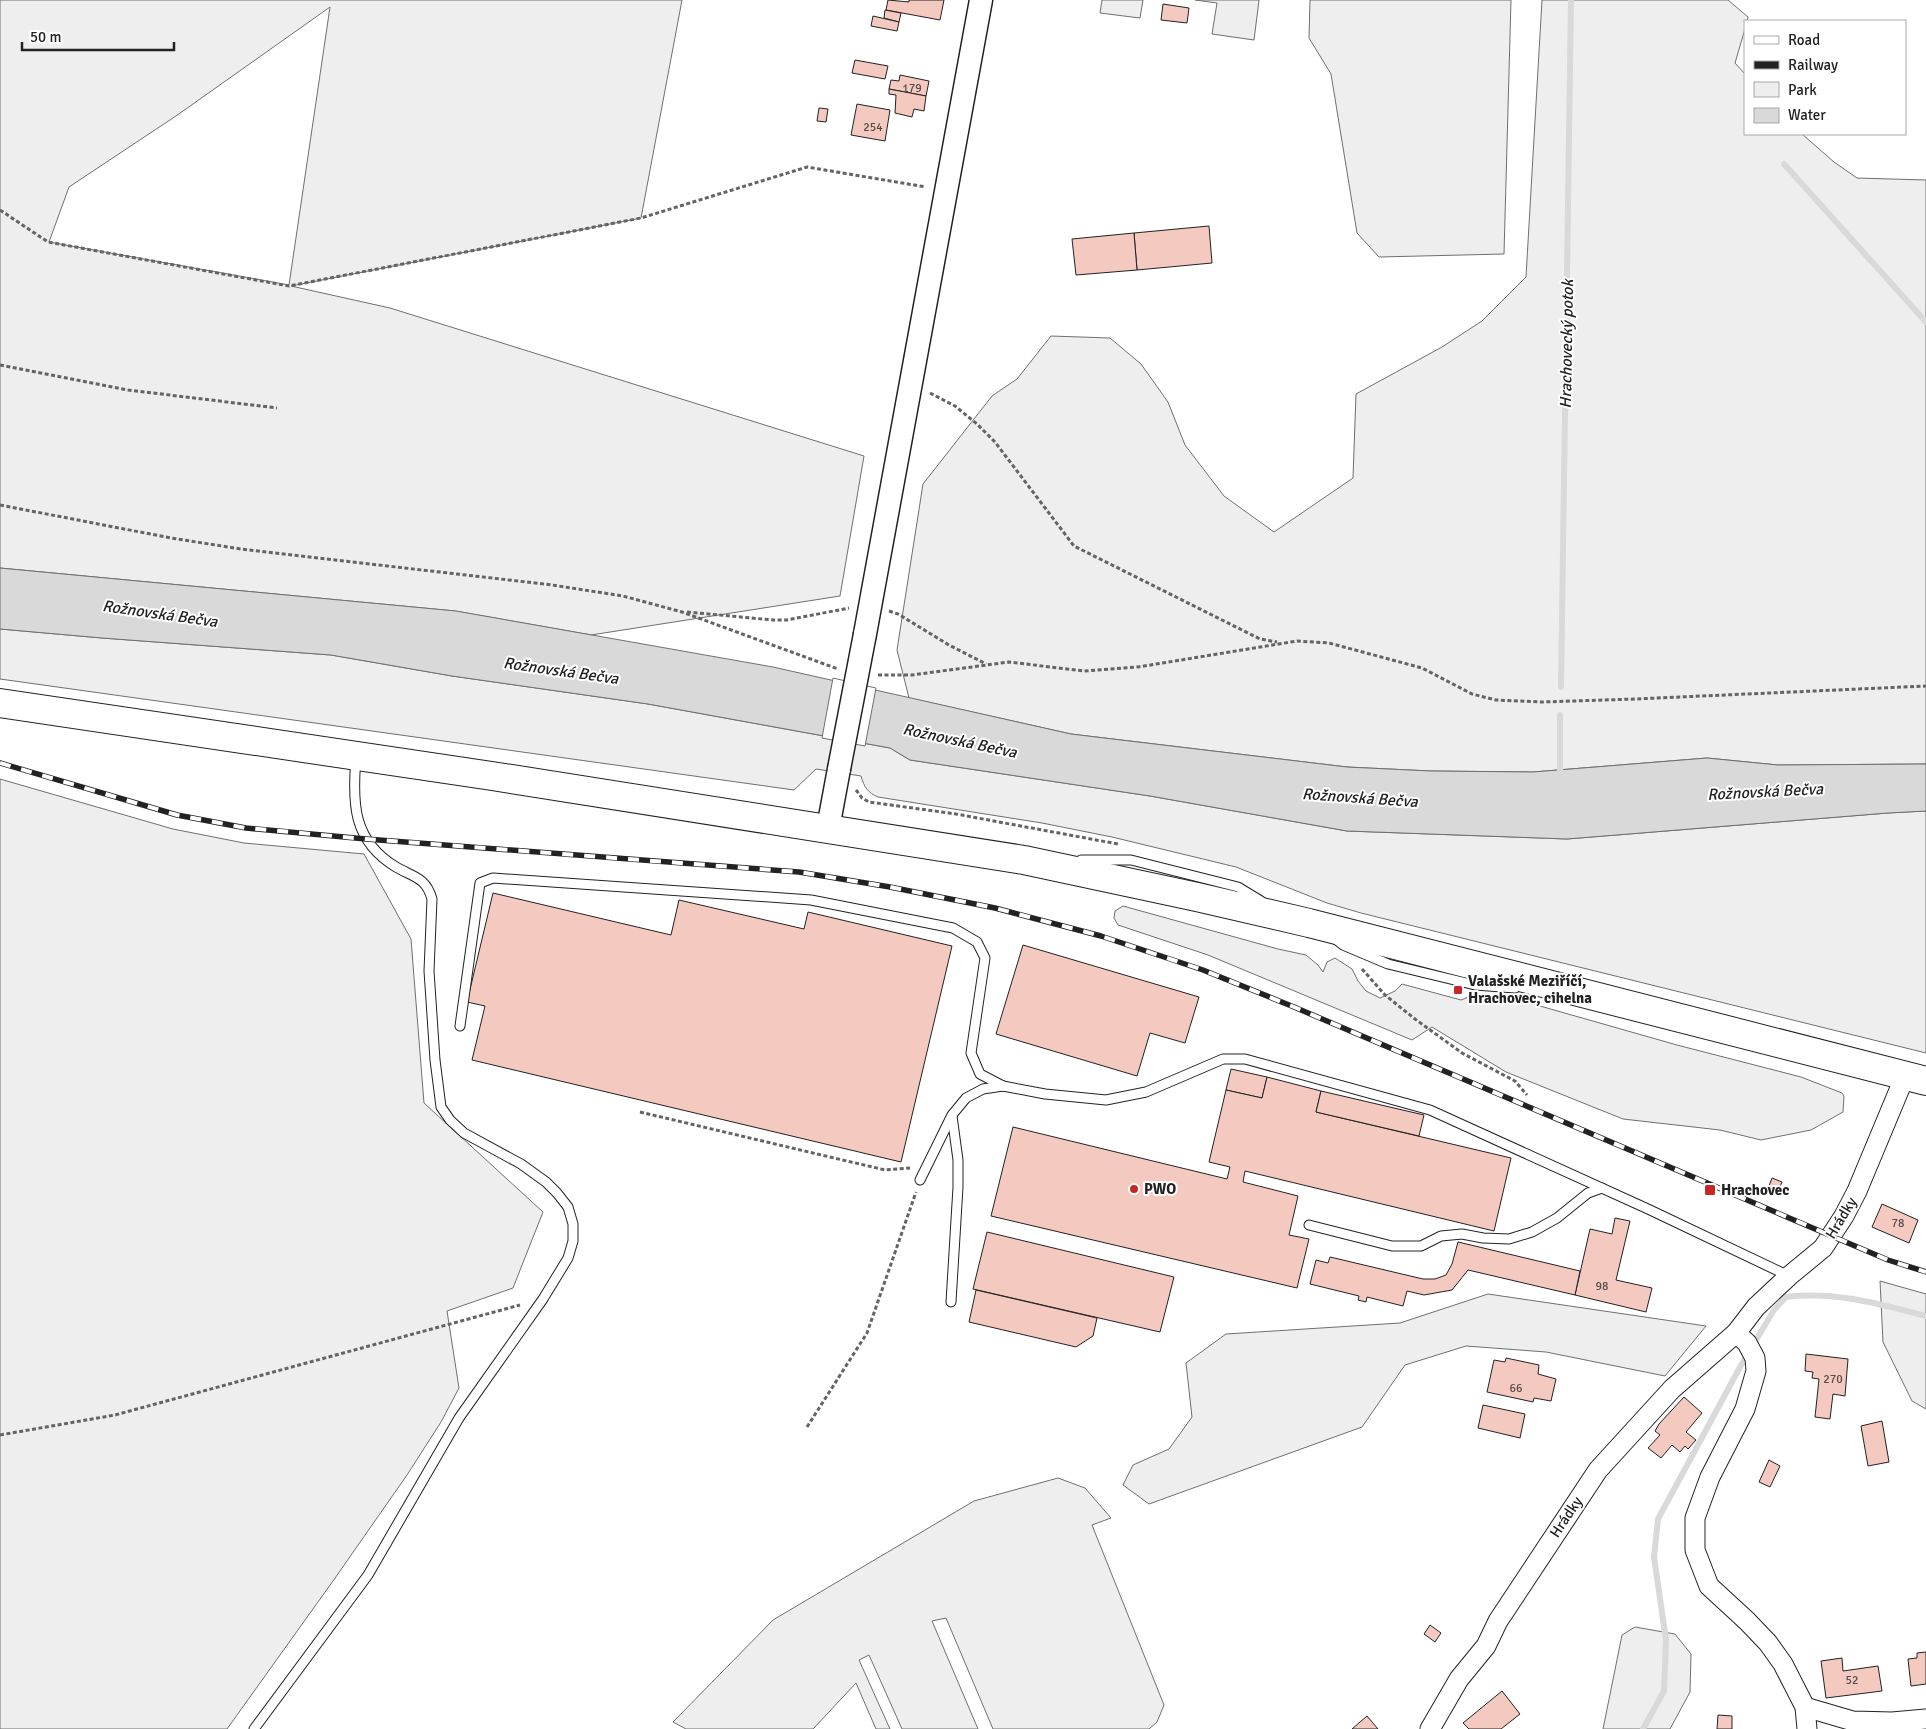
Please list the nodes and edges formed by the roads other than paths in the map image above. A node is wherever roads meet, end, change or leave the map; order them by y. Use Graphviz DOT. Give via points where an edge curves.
graph roads {
  1 [pos="981,0"];
  2 [pos="0,703"];
  3 [pos="356,756"];
  4 [pos="828,828"];
  5 [pos="460,1026"];
  6 [pos="1915,1079"];
  7 [pos="1004,1086"];
  8 [pos="952,1115"];
  9 [pos="920,1180"];
  10 [pos="1602,1188"];
  11 [pos="1309,1225"];
  12 [pos="1788,1276"];
  13 [pos="952,1302"];
  14 [pos="1746,1345"];
  15 [pos="1805,1707"];
  16 [pos="1926,1719"];
  17 [pos="254,1729"];
  18 [pos="1430,1729"];
  19 [pos="1806,1729"];
  1 -- 4 [label="street, bridge" via="910,386 876,608 864,634"];
  2 -- 3 [label="main road"];
  3 -- 4 [label="main road"];
  3 -- 17 [label="lane" via="354,799 366,839 378,854 419,878 429,888 432,899 429,971 441,1107 464,1133 521,1164 546,1182 568,1207 573,1241 568,1258 543,1299 459,1418 368,1574"];
  4 -- 6 [label="main road" via="1024,860 1188,895 1322,926"];
  5 -- 7 [label="lane" via="480,883 493,878 811,900 953,928 977,942 985,958 971,1053 980,1074"];
  6 -- 12 [label="street, Hrádky" via="1844,1216 1823,1248"];
  7 -- 8 [label="lane" via="983,1089 966,1098"];
  7 -- 10 [label="lane" via="1106,1100 1146,1092 1223,1059 1245,1059 1430,1110"];
  8 -- 9 [label="lane"];
  8 -- 13 [label="lane" via="958,1160"];
  10 -- 11 [label="lane" via="1588,1193 1557,1218 1532,1232 1509,1239 1462,1234 1442,1236 1421,1246 1392,1246"];
  10 -- 12 [label="lane"];
  12 -- 14 [label="street, Hrádky" via="1756,1307"];
  14 -- 15 [label="street" via="1756,1371 1745,1409 1710,1477 1695,1518 1695,1550 1709,1586 1768,1643"];
  14 -- 18 [label="street, Hrádky" via="1672,1389 1598,1470 1498,1620 1486,1646 1459,1679"];
  15 -- 16 [label="street" via="1853,1721"];
  15 -- 19 [label="street"];
}
